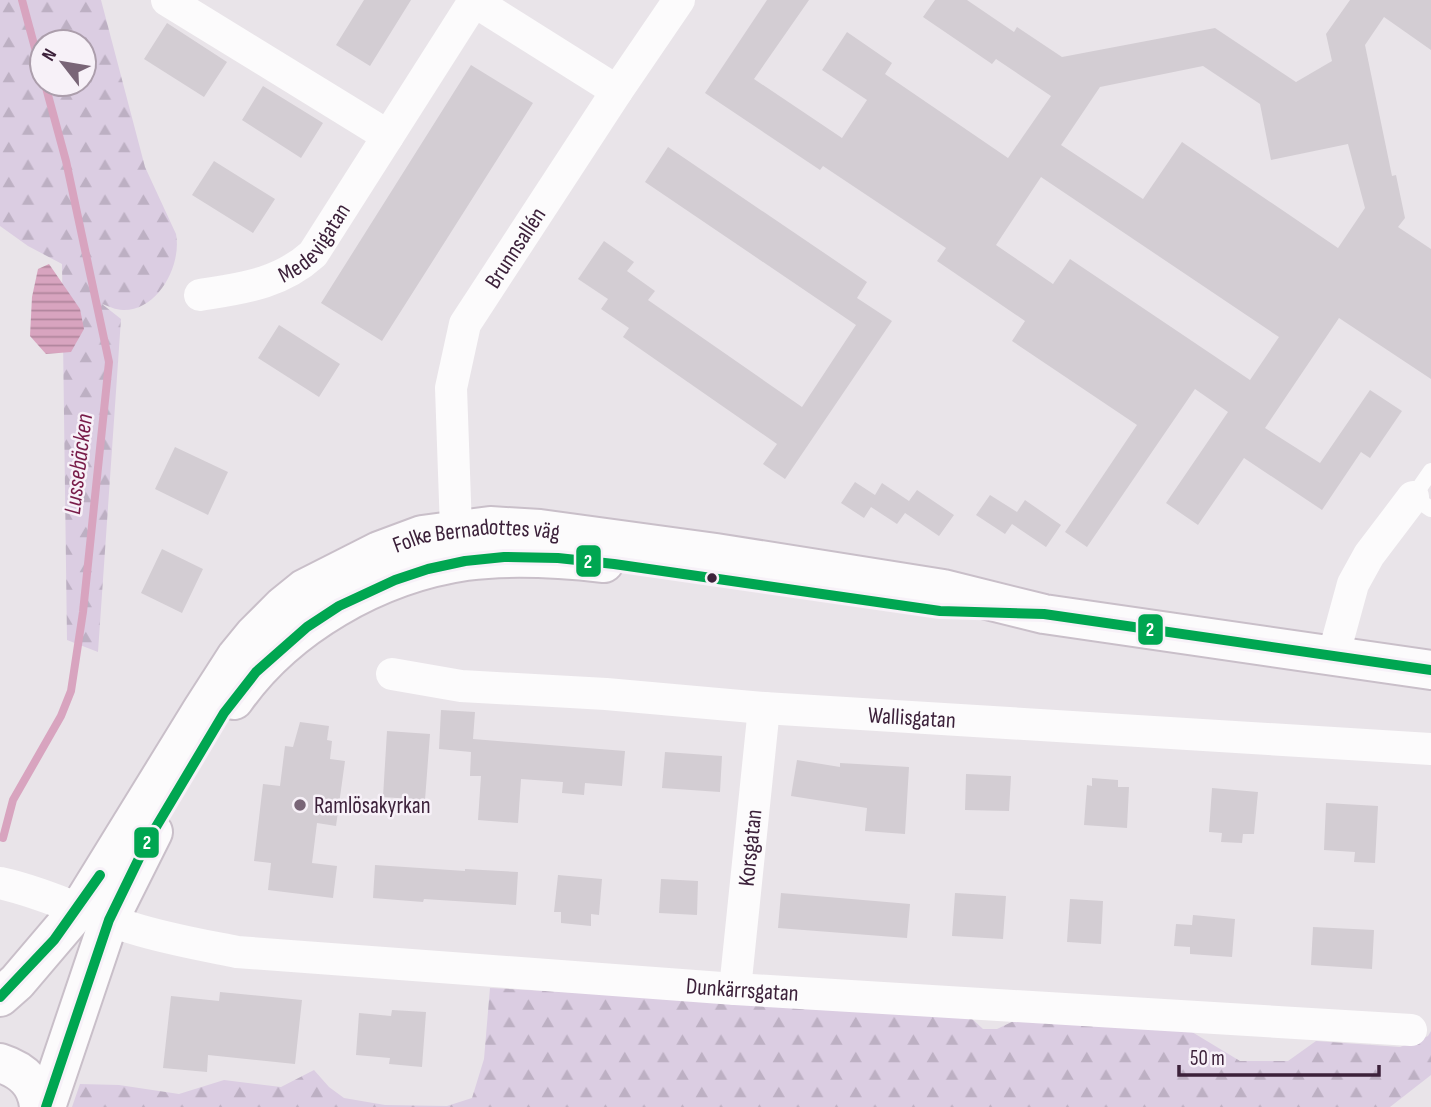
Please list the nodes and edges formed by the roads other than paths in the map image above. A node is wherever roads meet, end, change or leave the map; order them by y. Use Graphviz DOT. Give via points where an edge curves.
graph roads {
  1 [pos="167,0"];
  2 [pos="679,0"];
  3 [pos="473,1"];
  4 [pos="617,91"];
  5 [pos="388,136"];
  6 [pos="201,295"];
  7 [pos="1431,471"];
  8 [pos="1422,503"];
  9 [pos="456,529"];
  10 [pos="1044,614"];
  11 [pos="1333,657"];
  12 [pos="1431,670"];
  13 [pos="391,674"];
  14 [pos="764,708"];
  15 [pos="1431,750"];
  16 [pos="0,883"];
  17 [pos="94,914"];
  18 [pos="735,989"];
  19 [pos="0,997"];
  20 [pos="1410,1030"];
  21 [pos="0,1063"];
  22 [pos="39,1107"];
  23 [pos="46,1107"];
  1 -- 5 [label="street"];
  2 -- 4 [label="street, Brunnsallén"];
  3 -- 4 [label="street, Medevigatan"];
  3 -- 5 [label="street, Medevigatan"];
  4 -- 9 [label="street, Brunnsallén" via="465,324 451,388"];
  5 -- 6 [label="street, Medevigatan" via="313,254 298,267 247,287"];
  7 -- 8 [label="lane"];
  8 -- 11 [label="street" via="1369,555 1353,584"];
  9 -- 10 [label="street, Folke Bernadottes väg" via="540,529 716,553 943,589"];
  9 -- 17 [label="street, Folke Bernadottes väg" via="422,534 379,551 304,589 262,627 229,668"];
  10 -- 11 [label="street, Folke Bernadottes väg"];
  10 -- 17 [label="street, Folke Bernadottes väg" via="940,611 558,558 504,557 428,569 339,606 278,651 243,687 147,842"];
  11 -- 12 [label="street, Folke Bernadottes väg"];
  13 -- 14 [label="street, Wallisgatan" via="461,686"];
  14 -- 15 [label="street, Wallisgatan"];
  14 -- 18 [label="street, Korsgatan"];
  16 -- 17 [label="street, Dunkärrsgatan"];
  17 -- 18 [label="street, Dunkärrsgatan" via="185,942 237,952"];
  17 -- 19 [label="street"];
  17 -- 23 [label="street"];
  18 -- 20 [label="street, Dunkärrsgatan"];
  21 -- 22 [label="street" via="30,1080"];
}
